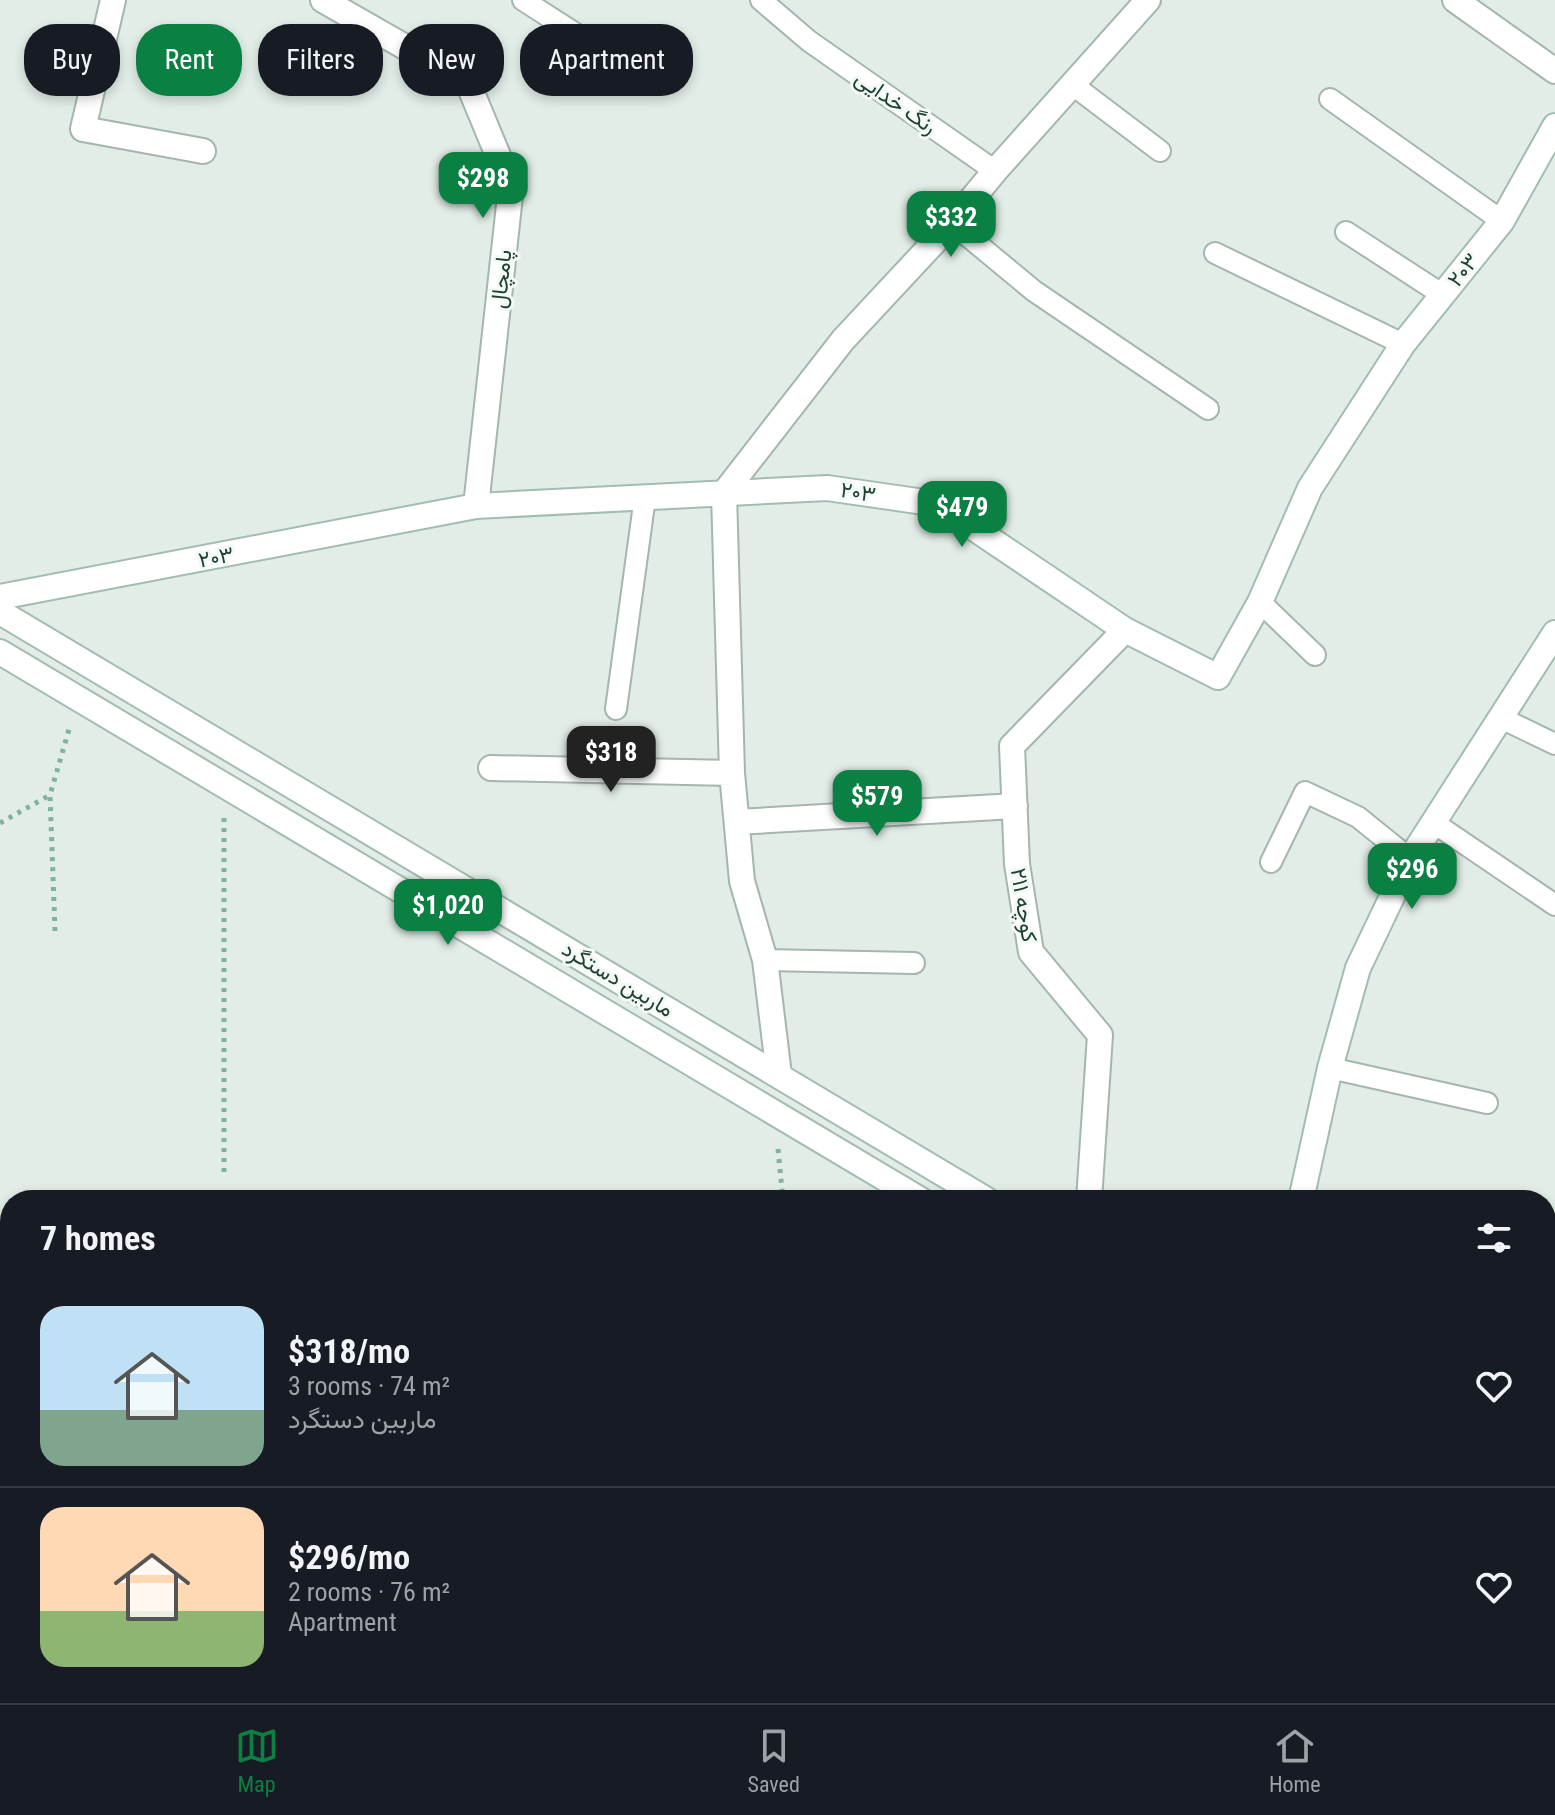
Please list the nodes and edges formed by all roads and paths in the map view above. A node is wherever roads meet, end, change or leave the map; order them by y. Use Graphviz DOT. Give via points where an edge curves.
graph roads {
  1 [pos="113,0"];
  2 [pos="323,0"];
  3 [pos="523,0"];
  4 [pos="761,0"];
  5 [pos="1148,0"];
  6 [pos="1455,0"];
  7 [pos="560,24"];
  8 [pos="1555,71"];
  9 [pos="1073,85"];
  10 [pos="1330,99"];
  11 [pos="1555,126"];
  12 [pos="203,151"];
  13 [pos="1160,151"];
  14 [pos="995,171"];
  15 [pos="1502,221"];
  16 [pos="952,223"];
  17 [pos="1346,232"];
  18 [pos="1215,253"];
  19 [pos="1443,295"];
  20 [pos="1403,344"];
  21 [pos="1208,409"];
  22 [pos="724,493"];
  23 [pos="645,497"];
  24 [pos="476,506"];
  25 [pos="0,597"];
  26 [pos="1260,602"];
  27 [pos="0,612"];
  28 [pos="1125,630"];
  29 [pos="1555,633"];
  30 [pos="0,652"];
  31 [pos="1315,655"];
  32 [pos="78,698"];
  33 [pos="616,709"];
  34 [pos="1501,718"];
  35 [pos="1555,744"];
  36 [pos="491,768"];
  37 [pos="732,773"];
  38 [pos="224,785"];
  39 [pos="50,795"];
  40 [pos="1015,806"];
  41 [pos="737,822"];
  42 [pos="0,823"];
  43 [pos="1434,823"];
  44 [pos="1410,859"];
  45 [pos="1271,862"];
  46 [pos="1555,905"];
  47 [pos="55,931"];
  48 [pos="765,960"];
  49 [pos="914,963"];
  50 [pos="1330,1068"];
  51 [pos="779,1075"];
  52 [pos="1487,1103"];
  53 [pos="774,1112"];
  54 [pos="224,1176"];
  55 [pos="782,1190"];
  56 [pos="904,1190"];
  57 [pos="970,1190"];
  58 [pos="1090,1190"];
  59 [pos="1303,1190"];
  1 -- 12 [label="street" via="83,129"];
  2 -- 24 [label="street, پامچال" via="468,83 511,187"];
  3 -- 7 [label="lane"];
  4 -- 14 [label="lane, رنگ خدایی" via="809,41"];
  5 -- 9 [label="street"];
  6 -- 8 [label="street"];
  9 -- 13 [label="lane"];
  9 -- 14 [label="street"];
  10 -- 15 [label="lane"];
  11 -- 15 [label="street, ۲۰۳"];
  14 -- 16 [label="street"];
  15 -- 19 [label="street, ۲۰۳"];
  16 -- 21 [label="lane" via="1034,291"];
  16 -- 22 [label="street" via="843,340"];
  17 -- 19 [label="lane"];
  18 -- 20 [label="lane"];
  19 -- 20 [label="street, ۲۰۳"];
  20 -- 26 [label="street, ۲۰۳" via="1310,488"];
  22 -- 23 [label="street, ۲۰۳"];
  22 -- 28 [label="street, ۲۰۳" via="827,488 938,504"];
  22 -- 37 [label="street"];
  23 -- 24 [label="street, ۲۰۳"];
  23 -- 33 [label="lane"];
  24 -- 25 [label="street, ۲۰۳"];
  26 -- 28 [label="street, ۲۰۳" via="1218,677"];
  26 -- 31 [label="lane"];
  27 -- 51 [label="street, ماربین دستگرد"];
  28 -- 40 [label="street, کوچه ۲۱۱" via="1012,746"];
  29 -- 34 [label="street"];
  30 -- 32 [label="street, ماربین دستگرد"];
  32 -- 38 [label="street, ماربین دستگرد"];
  32 -- 39 [label="path"];
  34 -- 35 [label="lane"];
  34 -- 43 [label="street"];
  36 -- 37 [label="street"];
  37 -- 41 [label="street"];
  38 -- 53 [label="street, ماربین دستگرد"];
  38 -- 54 [label="path"];
  39 -- 42 [label="path"];
  39 -- 47 [label="path"];
  40 -- 41 [label="street"];
  40 -- 58 [label="street, کوچه ۲۱۱" via="1017,864 1031,952 1100,1035"];
  41 -- 48 [label="street" via="742,881"];
  43 -- 44 [label="street"];
  43 -- 46 [label="lane"];
  44 -- 45 [label="lane" via="1358,817 1305,792"];
  44 -- 50 [label="street" via="1358,968"];
  48 -- 49 [label="lane"];
  48 -- 51 [label="street"];
  50 -- 52 [label="lane"];
  50 -- 59 [label="street"];
  51 -- 57 [label="street, ماربین دستگرد"];
  53 -- 55 [label="path"];
  53 -- 56 [label="street, ماربین دستگرد"];
}
